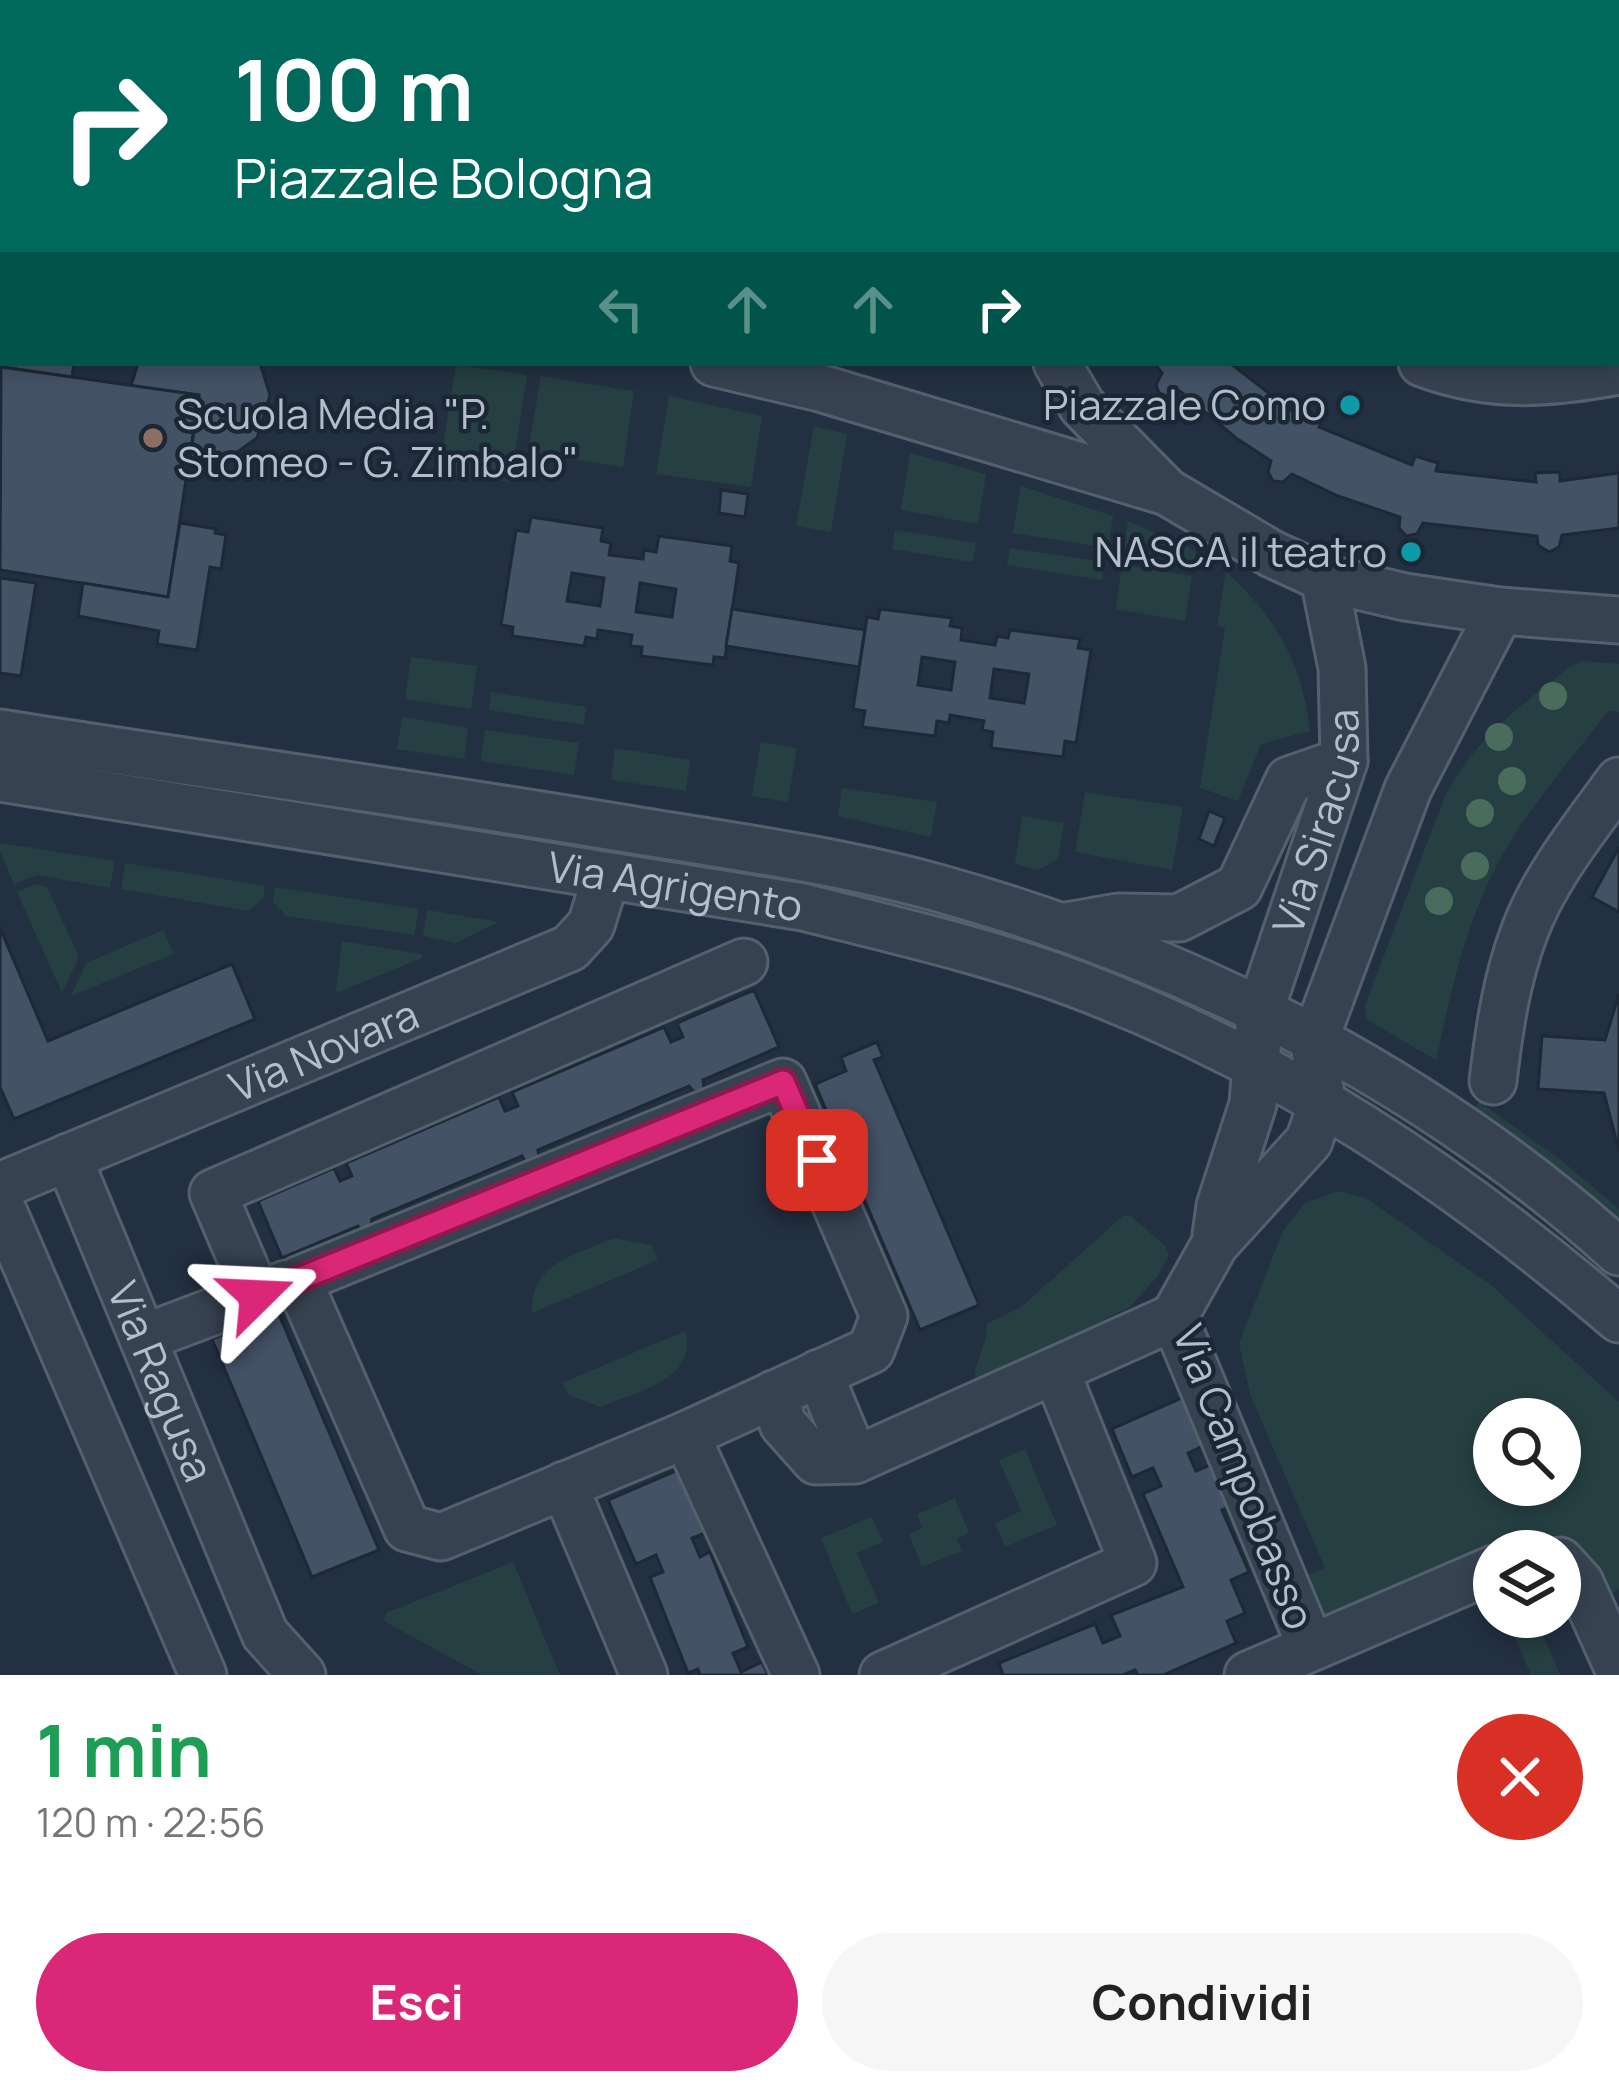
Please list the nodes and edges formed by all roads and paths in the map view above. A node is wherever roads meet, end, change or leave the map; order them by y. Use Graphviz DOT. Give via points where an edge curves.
graph roads {
  1 [pos="727,366"];
  2 [pos="1059,366"];
  3 [pos="1431,366"];
  4 [pos="1619,371"];
  5 [pos="1167,492"];
  6 [pos="1324,578"];
  7 [pos="1500,611"];
  8 [pos="1619,620"];
  9 [pos="0,733"];
  10 [pos="1344,761"];
  11 [pos="0,778"];
  12 [pos="1619,781"];
  13 [pos="606,877"];
  14 [pos="1239,887"];
  15 [pos="1294,908"];
  16 [pos="1057,928"];
  17 [pos="744,962"];
  18 [pos="1260,1011"];
  19 [pos="1314,1042"];
  20 [pos="1256,1063"];
  21 [pos="1493,1081"];
  22 [pos="1322,1103"];
  23 [pos="68,1157"];
  24 [pos="0,1186"];
  25 [pos="0,1204"];
  26 [pos="1215,1244"];
  27 [pos="1619,1252"];
  28 [pos="278,1288"];
  29 [pos="1174,1317"];
  30 [pos="1619,1319"];
  31 [pos="143,1338"];
  32 [pos="1056,1371"];
  33 [pos="819,1373"];
  34 [pos="774,1394"];
  35 [pos="686,1435"];
  36 [pos="855,1460"];
  37 [pos="564,1485"];
  38 [pos="1473,1578"];
  39 [pos="1581,1585"];
  40 [pos="253,1605"];
  41 [pos="1311,1647"];
  42 [pos="194,1655"];
  43 [pos="1619,1670"];
  44 [pos="302,1675"];
  45 [pos="644,1675"];
  46 [pos="796,1675"];
  47 [pos="883,1675"];
  48 [pos="1248,1675"];
  1 -- 5 [label="street"];
  2 -- 5 [label="street" via="1082,406"];
  3 -- 4 [label="street" via="1462,378 1546,384"];
  5 -- 6 [label="street"];
  6 -- 7 [label="street"];
  6 -- 10 [label="street, Via Siracusa" via="1342,668"];
  7 -- 8 [label="street"];
  7 -- 19 [label="street, Via Siracusa" via="1408,789"];
  9 -- 16 [label="street, Via Agrigento" via="810,859 939,888"];
  10 -- 14 [label="street" via="1289,780"];
  10 -- 15 [label="street, Via Siracusa"];
  11 -- 13 [label="street, Via Agrigento"];
  12 -- 21 [label="street" via="1524,930"];
  13 -- 20 [label="street, Via Agrigento" via="803,907 925,937 1076,984"];
  13 -- 23 [label="street, Via Novara" via="591,925 570,948"];
  14 -- 15 [label="street"];
  14 -- 16 [label="street" via="1179,918"];
  15 -- 18 [label="street, Via Siracusa"];
  16 -- 18 [label="street, Via Agrigento"];
  17 -- 28 [label="street" via="213,1193"];
  18 -- 19 [label="street, Via Agrigento"];
  18 -- 20 [label="street, Via Siracusa"];
  19 -- 22 [label="street"];
  19 -- 27 [label="street, Via Agrigento" via="1453,1120"];
  20 -- 22 [label="street, Via Agrigento"];
  20 -- 26 [label="street, Via Campobasso" via="1253,1104"];
  22 -- 26 [label="street, Via Campobasso" via="1309,1141"];
  22 -- 30 [label="street, Via Agrigento" via="1423,1164"];
  23 -- 24 [label="street, Via Novara"];
  23 -- 31 [label="street, Via Ragusa"];
  25 -- 42 [label="street, Via Ragusa"];
  26 -- 29 [label="street, Via Campobasso"];
  28 -- 31 [label="street"];
  28 -- 33 [label="street" via="783,1082 884,1316 871,1350"];
  28 -- 37 [label="street" via="407,1528 441,1538"];
  29 -- 32 [label="street"];
  29 -- 41 [label="street, Via Campobasso"];
  31 -- 40 [label="street, Via Ragusa"];
  32 -- 36 [label="street"];
  32 -- 47 [label="street" via="1133,1563"];
  33 -- 34 [label="street"];
  33 -- 36 [label="street"];
  34 -- 35 [label="street"];
  34 -- 36 [label="street" via="783,1424 816,1461"];
  35 -- 37 [label="street"];
  35 -- 46 [label="street"];
  37 -- 45 [label="street"];
  38 -- 41 [label="street"];
  39 -- 43 [label="street"];
  40 -- 42 [label="street, Via Ragusa"];
  40 -- 44 [label="street, Via Ragusa" via="265,1634"];
  41 -- 48 [label="street"];
}
